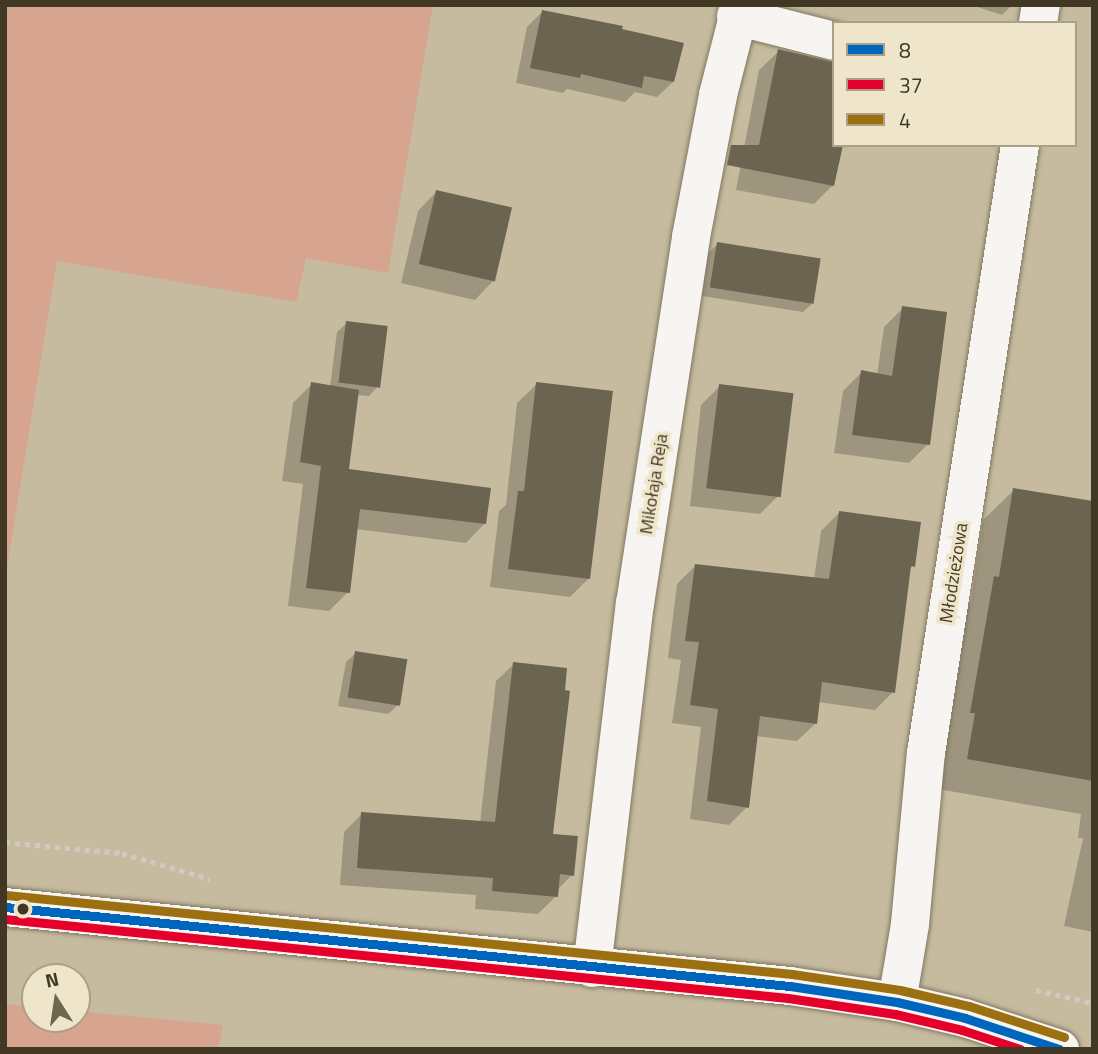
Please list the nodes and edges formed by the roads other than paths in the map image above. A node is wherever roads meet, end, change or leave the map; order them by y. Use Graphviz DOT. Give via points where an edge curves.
graph roads {
  1 [pos="738,11"];
  2 [pos="832,40"];
  3 [pos="1020,147"];
  4 [pos="5,907"];
  5 [pos="593,968"];
  6 [pos="897,1002"];
  7 [pos="1060,1049"];
  1 -- 2 [label="street"];
  1 -- 5 [label="street, Mikołaja Reja" via="691,237 637,591"];
  3 -- 6 [label="street, Młodzieżowa" via="926,753 910,924"];
  4 -- 5 [label="street"];
  5 -- 6 [label="street" via="790,986"];
  6 -- 7 [label="street"];
}
